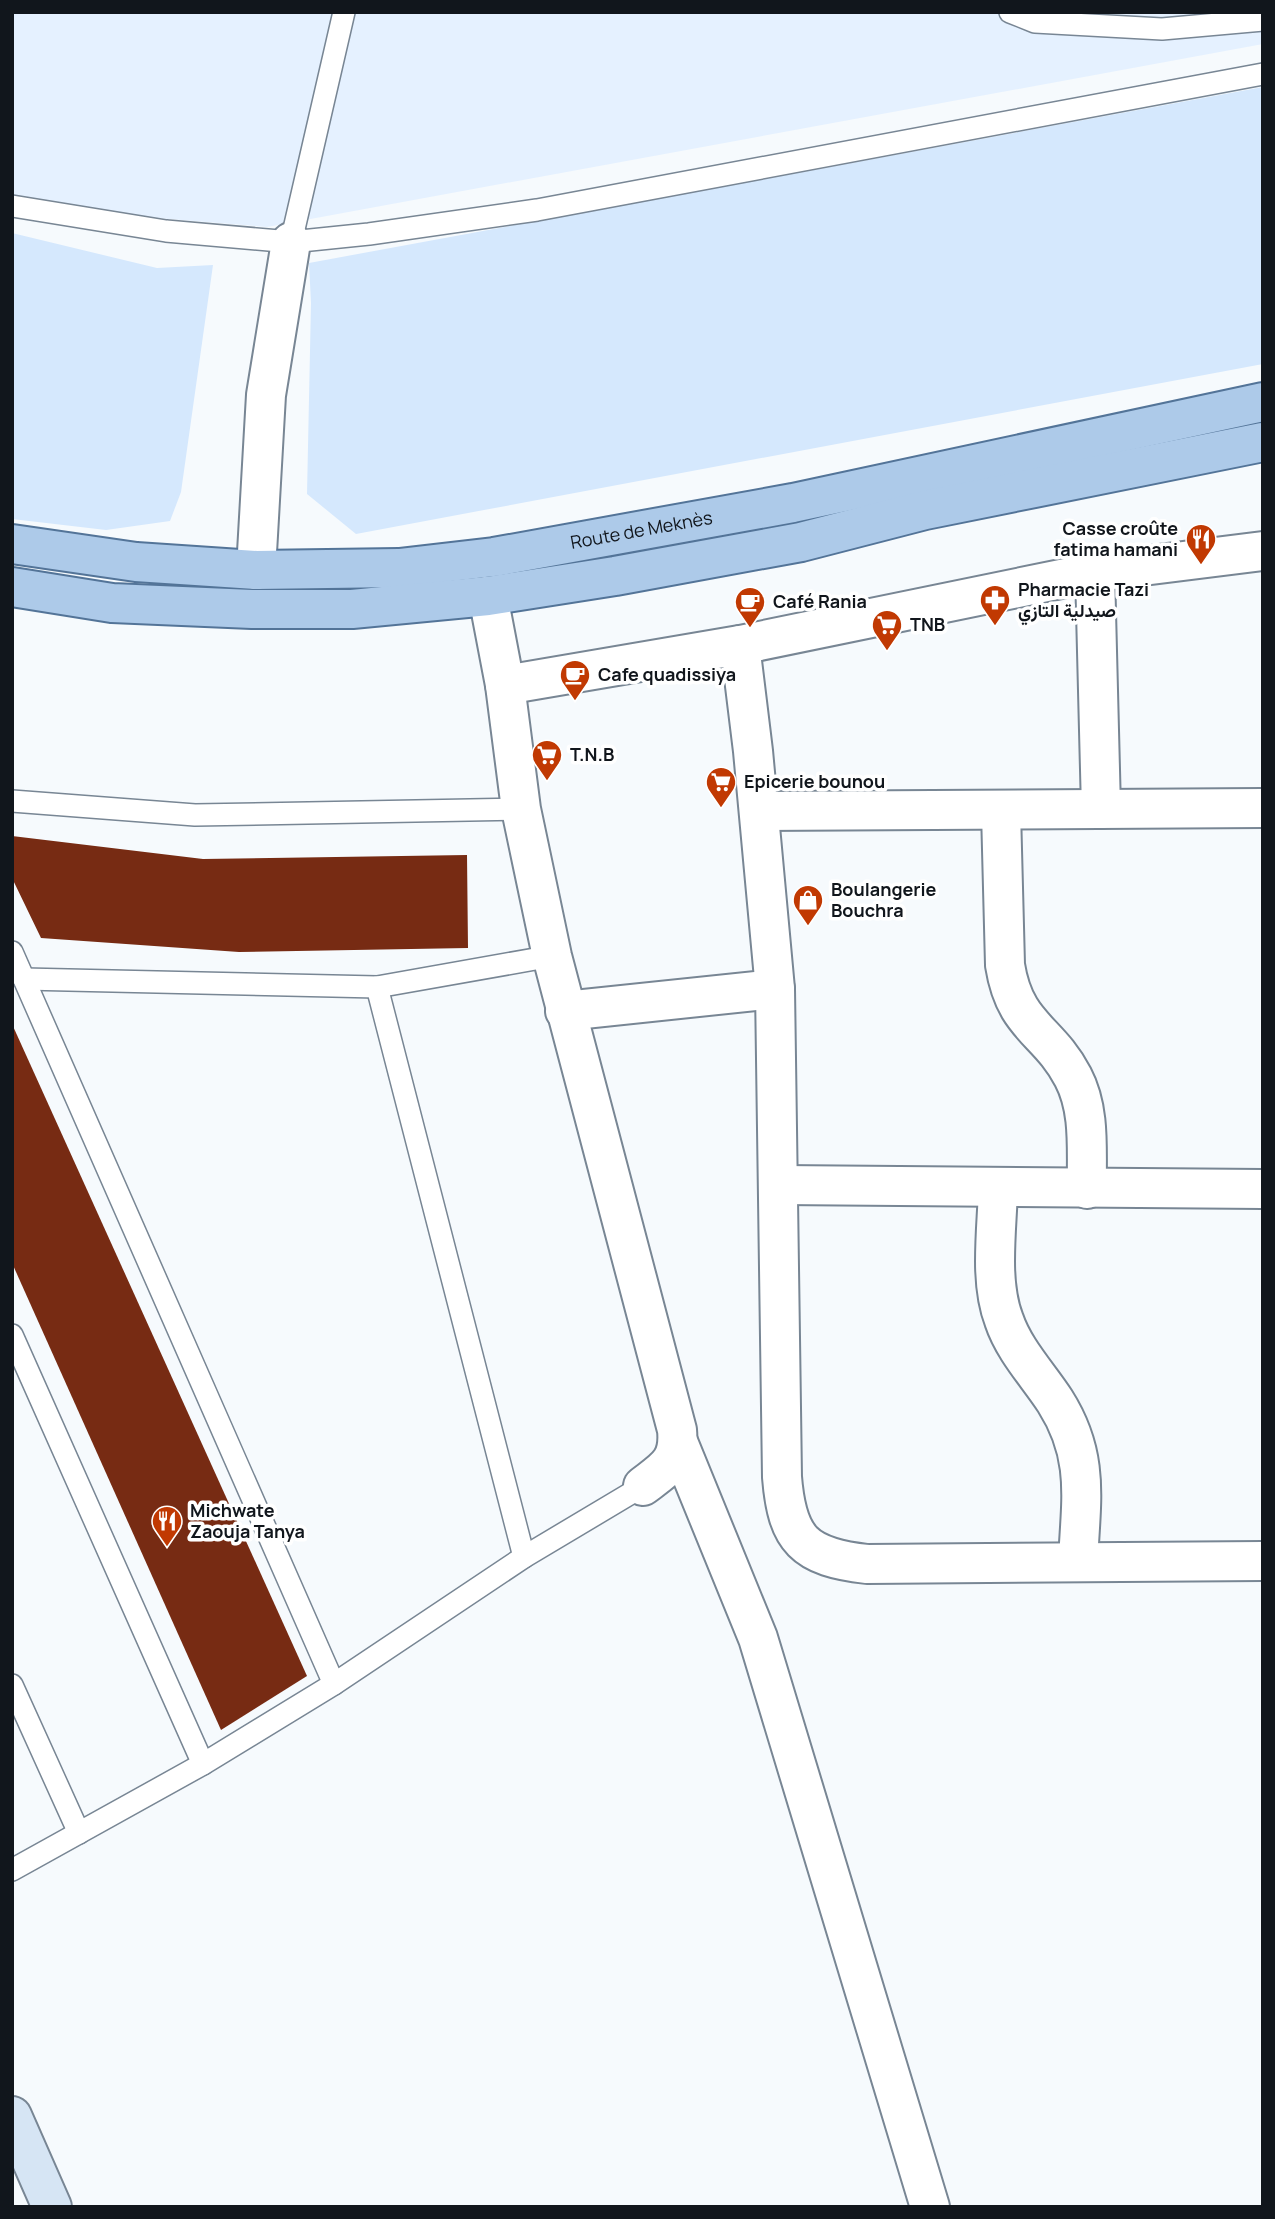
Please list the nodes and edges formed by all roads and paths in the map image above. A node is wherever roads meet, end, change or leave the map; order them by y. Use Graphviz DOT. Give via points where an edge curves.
graph roads {
  1 [pos="344,12"];
  2 [pos="1010,12"];
  3 [pos="1263,20"];
  4 [pos="1263,74"];
  5 [pos="12,206"];
  6 [pos="291,242"];
  7 [pos="1263,402"];
  8 [pos="1263,442"];
  9 [pos="12,544"];
  10 [pos="1263,551"];
  11 [pos="256,570"];
  12 [pos="1095,572"];
  13 [pos="12,587"];
  14 [pos="488,596"];
  15 [pos="740,645"];
  16 [pos="505,685"];
  17 [pos="12,801"];
  18 [pos="1263,808"];
  19 [pos="521,809"];
  20 [pos="1101,809"];
  21 [pos="759,811"];
  22 [pos="1001,811"];
  23 [pos="12,952"];
  24 [pos="552,956"];
  25 [pos="24,979"];
  26 [pos="377,987"];
  27 [pos="775,989"];
  28 [pos="565,1011"];
  29 [pos="780,1185"];
  30 [pos="998,1188"];
  31 [pos="1087,1189"];
  32 [pos="1263,1189"];
  33 [pos="12,1335"];
  34 [pos="678,1442"];
  35 [pos="643,1486"];
  36 [pos="524,1557"];
  37 [pos="1078,1561"];
  38 [pos="1263,1561"];
  39 [pos="334,1684"];
  40 [pos="12,1685"];
  41 [pos="203,1764"];
  42 [pos="79,1832"];
  43 [pos="12,1870"];
  44 [pos="12,2116"];
  45 [pos="52,2207"];
  46 [pos="930,2207"];
  1 -- 6 [label="lane"];
  2 -- 3 [label="lane" via="1035,22 1162,30"];
  4 -- 6 [label="lane" via="537,210"];
  5 -- 6 [label="lane" via="166,231"];
  6 -- 11 [label="street" via="266,395"];
  7 -- 11 [label="main road, Route de Meknès" via="793,503 520,553 400,568"];
  8 -- 14 [label="main road" via="925,510 801,542"];
  9 -- 11 [label="main road, Route de Meknès" via="136,562"];
  10 -- 12 [label="street"];
  12 -- 15 [label="street"];
  12 -- 20 [label="street"];
  13 -- 14 [label="main road" via="112,603 252,609 352,609"];
  14 -- 16 [label="street"];
  15 -- 16 [label="street"];
  15 -- 21 [label="street"];
  16 -- 19 [label="street"];
  17 -- 19 [label="lane" via="195,815"];
  18 -- 20 [label="street"];
  19 -- 24 [label="street"];
  20 -- 22 [label="street"];
  21 -- 22 [label="street"];
  21 -- 27 [label="street"];
  22 -- 31 [label="street" via="1008,986 1013,1003 1056,1053 1080,1093"];
  23 -- 25 [label="lane"];
  24 -- 26 [label="lane"];
  24 -- 28 [label="street"];
  25 -- 26 [label="lane"];
  25 -- 39 [label="lane"];
  26 -- 36 [label="lane"];
  27 -- 28 [label="street"];
  27 -- 29 [label="street"];
  28 -- 34 [label="street"];
  29 -- 30 [label="street"];
  29 -- 37 [label="street" via="782,1477 793,1532 818,1554 836,1561"];
  30 -- 31 [label="street"];
  30 -- 37 [label="street" via="996,1286 1004,1322 1056,1402 1078,1447"];
  31 -- 32 [label="street"];
  33 -- 41 [label="lane"];
  34 -- 35 [label="street" via="671,1463"];
  34 -- 46 [label="street" via="758,1638"];
  35 -- 36 [label="lane"];
  36 -- 39 [label="lane"];
  37 -- 38 [label="street"];
  39 -- 41 [label="lane"];
  40 -- 42 [label="lane"];
  41 -- 42 [label="lane"];
  42 -- 43 [label="lane"];
  44 -- 45 [label="main road"];
}
